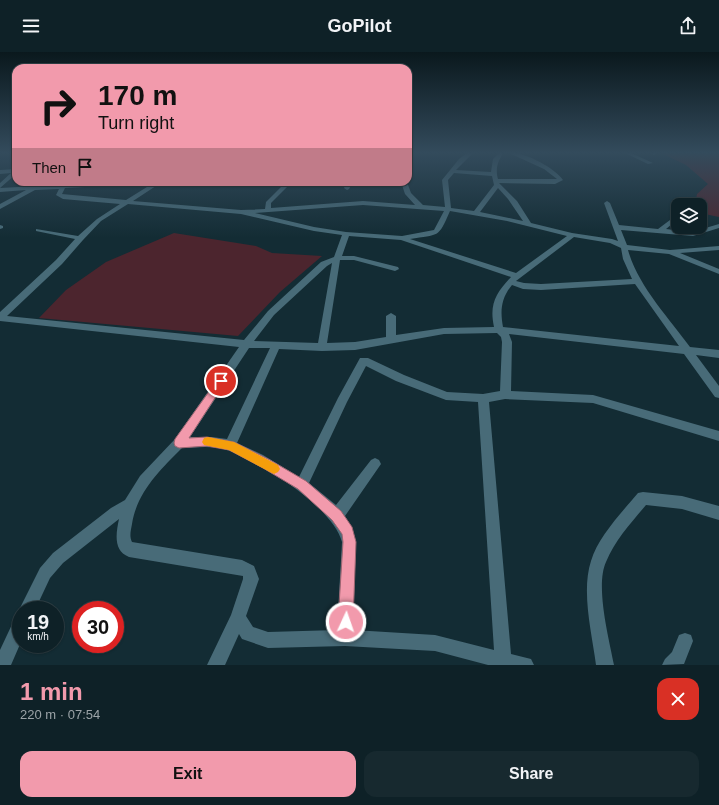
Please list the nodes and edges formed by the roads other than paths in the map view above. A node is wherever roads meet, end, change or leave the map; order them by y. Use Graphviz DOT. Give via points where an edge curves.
graph roads {
  1 [pos="445,182"];
  2 [pos="495,182"];
  3 [pos="497,182"];
  4 [pos="543,182"];
  5 [pos="556,182"];
  6 [pos="41,186"];
  7 [pos="63,186"];
  8 [pos="153,186"];
  9 [pos="285,186"];
  10 [pos="405,186"];
  11 [pos="35,188"];
  12 [pos="0,190"];
  13 [pos="127,202"];
  14 [pos="607,203"];
  15 [pos="0,207"];
  16 [pos="421,207"];
  17 [pos="448,209"];
  18 [pos="268,210"];
  19 [pos="241,212"];
  20 [pos="476,214"];
  21 [pos="671,222"];
  22 [pos="528,224"];
  23 [pos="719,226"];
  24 [pos="616,227"];
  25 [pos="38,230"];
  26 [pos="660,231"];
  27 [pos="346,234"];
  28 [pos="572,235"];
  29 [pos="80,238"];
  30 [pos="402,238"];
  31 [pos="624,247"];
  32 [pos="719,248"];
  33 [pos="670,252"];
  34 [pos="337,258"];
  35 [pos="395,269"];
  36 [pos="719,272"];
  37 [pos="513,279"];
  38 [pos="637,281"];
  39 [pos="391,316"];
  40 [pos="0,318"];
  41 [pos="499,330"];
  42 [pos="391,340"];
  43 [pos="246,344"];
  44 [pos="276,345"];
  45 [pos="355,346"];
  46 [pos="322,347"];
  47 [pos="689,351"];
  48 [pos="719,354"];
  49 [pos="364,361"];
  50 [pos="719,394"];
  51 [pos="504,395"];
  52 [pos="483,398"];
  53 [pos="719,436"];
  54 [pos="179,443"];
  55 [pos="230,445"];
  56 [pos="375,464"];
  57 [pos="302,485"];
  58 [pos="129,505"];
  59 [pos="719,513"];
  60 [pos="336,515"];
  61 [pos="31,601"];
  62 [pos="238,618"];
  63 [pos="345,638"];
  64 [pos="685,641"];
  65 [pos="12,643"];
  66 [pos="503,663"];
  67 [pos="2,665"];
  68 [pos="216,665"];
  69 [pos="525,665"];
  70 [pos="605,665"];
  71 [pos="671,665"];
  1 -- 17 [label="street"];
  2 -- 20 [label="street"];
  3 -- 22 [label="street" via="517,205"];
  4 -- 5 [label="street"];
  6 -- 11 [label="street"];
  7 -- 13 [label="street" via="59,195 63,198"];
  8 -- 13 [label="street"];
  9 -- 18 [label="street" via="268,203"];
  10 -- 16 [label="street" via="408,194"];
  11 -- 12 [label="street"];
  11 -- 15 [label="street"];
  13 -- 19 [label="street"];
  13 -- 29 [label="street" via="104,216"];
  14 -- 24 [label="street"];
  16 -- 17 [label="street"];
  16 -- 18 [label="street" via="363,203"];
  17 -- 20 [label="street"];
  17 -- 30 [label="street" via="436,232"];
  18 -- 19 [label="street"];
  19 -- 27 [label="street"];
  20 -- 22 [label="street"];
  21 -- 26 [label="street"];
  22 -- 28 [label="street"];
  23 -- 26 [label="street" via="693,234"];
  24 -- 26 [label="street"];
  24 -- 31 [label="street"];
  25 -- 29 [label="street"];
  27 -- 30 [label="street"];
  27 -- 34 [label="street"];
  28 -- 31 [label="street" via="612,241"];
  28 -- 37 [label="street"];
  29 -- 40 [label="street" via="59,262"];
  30 -- 37 [label="street" via="474,260"];
  31 -- 33 [label="street"];
  31 -- 38 [label="street"];
  32 -- 33 [label="street"];
  33 -- 36 [label="street"];
  34 -- 35 [label="street" via="359,258"];
  34 -- 43 [label="street" via="324,264 271,313"];
  34 -- 46 [label="street"];
  37 -- 38 [label="street" via="523,286 547,287"];
  37 -- 41 [label="street" via="500,298 496,314"];
  38 -- 47 [label="street"];
  39 -- 42 [label="street"];
  40 -- 43 [label="street"];
  41 -- 42 [label="street" via="444,332"];
  41 -- 47 [label="street"];
  41 -- 51 [label="street" via="507,338"];
  42 -- 45 [label="street"];
  43 -- 44 [label="street"];
  43 -- 54 [label="street"];
  44 -- 46 [label="street"];
  44 -- 55 [label="street"];
  45 -- 46 [label="street"];
  45 -- 49 [label="street"];
  47 -- 48 [label="street"];
  47 -- 50 [label="street"];
  49 -- 52 [label="street" via="446,396"];
  49 -- 57 [label="street"];
  51 -- 52 [label="street"];
  51 -- 53 [label="street" via="593,399"];
  52 -- 66 [label="street"];
  54 -- 55 [label="street" via="207,442"];
  54 -- 58 [label="street" via="137,491"];
  55 -- 57 [label="street"];
  56 -- 60 [label="street"];
  57 -- 60 [label="street"];
  58 -- 61 [label="street" via="58,558 45,573"];
  58 -- 62 [label="street" via="122,536 123,544 129,550 242,567 249,571 251,579"];
  59 -- 70 [label="street" via="683,501 643,498 616,529 598,561 595,576 594,590"];
  60 -- 63 [label="street" via="348,531 349,542"];
  62 -- 63 [label="street" via="248,633 268,640"];
  62 -- 68 [label="street"];
  63 -- 66 [label="street" via="435,643 470,650"];
  64 -- 71 [label="street" via="678,658"];
  65 -- 67 [label="street"];
  66 -- 69 [label="street"];
}
